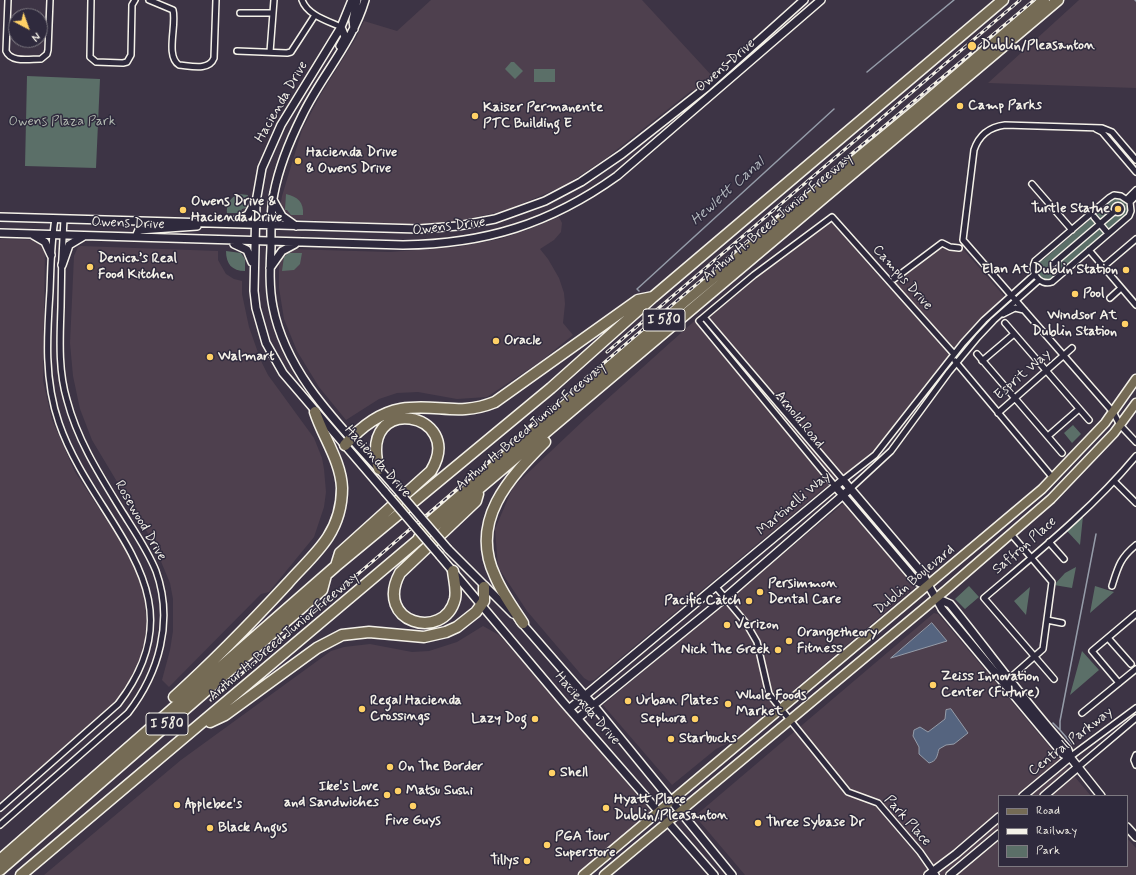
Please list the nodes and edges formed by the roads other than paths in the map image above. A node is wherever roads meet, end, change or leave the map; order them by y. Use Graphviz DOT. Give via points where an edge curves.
graph roads {
  1 [pos="8,0"];
  2 [pos="50,0"];
  3 [pos="91,0"];
  4 [pos="135,0"];
  5 [pos="150,0"];
  6 [pos="216,0"];
  7 [pos="274,0"];
  8 [pos="302,0"];
  9 [pos="352,0"];
  10 [pos="357,0"];
  11 [pos="365,0"];
  12 [pos="804,0"];
  13 [pos="821,0"];
  14 [pos="1004,0"];
  15 [pos="1044,0"];
  16 [pos="1058,0"];
  17 [pos="240,13"];
  18 [pos="273,14"];
  19 [pos="315,15"];
  20 [pos="341,27"];
  21 [pos="354,30"];
  22 [pos="237,51"];
  23 [pos="270,52"];
  24 [pos="329,72"];
  25 [pos="1096,129"];
  26 [pos="1136,160"];
  27 [pos="1136,172"];
  28 [pos="1032,184"];
  29 [pos="1136,190"];
  30 [pos="1136,196"];
  31 [pos="256,198"];
  32 [pos="273,200"];
  33 [pos="1128,200"];
  34 [pos="1115,211"];
  35 [pos="0,217"];
  36 [pos="1094,217"];
  37 [pos="55,219"];
  38 [pos="64,219"];
  39 [pos="211,223"];
  40 [pos="226,224"];
  41 [pos="1100,224"];
  42 [pos="255,225"];
  43 [pos="271,225"];
  44 [pos="296,226"];
  45 [pos="1072,230"];
  46 [pos="1106,231"];
  47 [pos="0,233"];
  48 [pos="31,234"];
  49 [pos="53,234"];
  50 [pos="63,235"];
  51 [pos="85,235"];
  52 [pos="136,237"];
  53 [pos="1136,239"];
  54 [pos="225,241"];
  55 [pos="254,242"];
  56 [pos="271,242"];
  57 [pos="298,243"];
  58 [pos="959,248"];
  59 [pos="1089,250"];
  60 [pos="52,255"];
  61 [pos="1053,264"];
  62 [pos="62,265"];
  63 [pos="1103,267"];
  64 [pos="254,268"];
  65 [pos="270,268"];
  66 [pos="1034,275"];
  67 [pos="894,279"];
  68 [pos="1039,280"];
  69 [pos="1121,288"];
  70 [pos="1011,295"];
  71 [pos="653,298"];
  72 [pos="1110,298"];
  73 [pos="1016,300"];
  74 [pos="1136,305"];
  75 [pos="1024,310"];
  76 [pos="704,317"];
  77 [pos="1005,323"];
  78 [pos="986,329"];
  79 [pos="1014,334"];
  80 [pos="1072,348"];
  81 [pos="977,354"];
  82 [pos="953,356"];
  83 [pos="1064,356"];
  84 [pos="982,361"];
  85 [pos="956,362"];
  86 [pos="1046,371"];
  87 [pos="1136,379"];
  88 [pos="1015,398"];
  89 [pos="1136,403"];
  90 [pos="1079,409"];
  91 [pos="315,412"];
  92 [pos="1113,412"];
  93 [pos="998,413"];
  94 [pos="1089,420"];
  95 [pos="559,423"];
  96 [pos="1120,425"];
  97 [pos="1048,436"];
  98 [pos="348,442"];
  99 [pos="1136,442"];
  100 [pos="1062,453"];
  101 [pos="1136,456"];
  102 [pos="379,469"];
  103 [pos="1053,478"];
  104 [pos="843,480"];
  105 [pos="1114,482"];
  106 [pos="835,486"];
  107 [pos="480,488"];
  108 [pos="850,489"];
  109 [pos="842,495"];
  110 [pos="1136,503"];
  111 [pos="1010,534"];
  112 [pos="1049,542"];
  113 [pos="416,543"];
  114 [pos="1136,545"];
  115 [pos="1031,558"];
  116 [pos="1064,559"];
  117 [pos="336,566"];
  118 [pos="453,571"];
  119 [pos="326,575"];
  120 [pos="927,586"];
  121 [pos="1112,586"];
  122 [pos="484,587"];
  123 [pos="716,587"];
  124 [pos="725,598"];
  125 [pos="936,598"];
  126 [pos="481,605"];
  127 [pos="1136,615"];
  128 [pos="1047,620"];
  129 [pos="523,623"];
  130 [pos="1062,623"];
  131 [pos="1108,638"];
  132 [pos="1035,657"];
  133 [pos="1131,664"];
  134 [pos="1136,669"];
  135 [pos="1010,678"];
  136 [pos="1054,679"];
  137 [pos="1119,683"];
  138 [pos="585,695"];
  139 [pos="594,706"];
  140 [pos="1136,708"];
  141 [pos="569,709"];
  142 [pos="781,710"];
  143 [pos="1082,713"];
  144 [pos="160,718"];
  145 [pos="578,718"];
  146 [pos="1136,718"];
  147 [pos="790,720"];
  148 [pos="200,726"];
  149 [pos="1136,755"];
  150 [pos="1070,757"];
  151 [pos="1136,765"];
  152 [pos="1078,768"];
  153 [pos="1024,795"];
  154 [pos="1045,795"];
  155 [pos="1100,795"];
  156 [pos="671,800"];
  157 [pos="0,808"];
  158 [pos="658,811"];
  159 [pos="680,811"];
  160 [pos="998,818"];
  161 [pos="667,822"];
  162 [pos="0,825"];
  163 [pos="1128,828"];
  164 [pos="998,835"];
  165 [pos="1136,837"];
  166 [pos="0,860"];
  167 [pos="0,870"];
  168 [pos="932,874"];
  169 [pos="21,875"];
  170 [pos="583,875"];
  171 [pos="604,875"];
  172 [pos="714,875"];
  173 [pos="732,875"];
  174 [pos="950,875"];
  1 -- 2 [label="street" via="8,55 15,59 41,60 48,50"];
  3 -- 4 [label="street" via="90,58 96,62 123,63 127,62 131,55 132,5"];
  5 -- 6 [label="street" via="173,10 173,60 179,65 206,66 212,62"];
  7 -- 18 [label="street"];
  8 -- 19 [label="street" via="306,8"];
  9 -- 20 [label="street, Hacienda Drive"];
  10 -- 21 [label="street"];
  11 -- 21 [label="street, Hacienda Drive"];
  12 -- 44 [label="street, Owens Drive" via="707,87 631,147 581,182 545,201 496,219 438,228"];
  13 -- 57 [label="street, Owens Drive" via="617,176 551,216 497,235 448,244"];
  14 -- 71 [label="highway, Arthur H. Breed Junior Freeway / I 580"];
  15 -- 113 [label="highway, I 580" via="922,105 684,302 482,476 424,527"];
  16 -- 95 [label="highway, Arthur H. Breed Junior Freeway / I 580"];
  17 -- 18 [label="street"];
  18 -- 23 [label="street"];
  19 -- 20 [label="street"];
  19 -- 23 [label="street" via="291,52"];
  20 -- 24 [label="street" via="344,38"];
  20 -- 31 [label="street, Hacienda Drive" via="274,138 262,168"];
  21 -- 24 [label="street, Hacienda Drive"];
  22 -- 23 [label="street"];
  24 -- 32 [label="street, Hacienda Drive" via="308,104 294,133 277,179"];
  25 -- 26 [label="street" via="1102,128 1112,132"];
  25 -- 27 [label="street" via="1102,132"];
  25 -- 70 [label="street" via="1005,125 984,134 974,150 963,240"];
  28 -- 45 [label="street"];
  29 -- 33 [label="street"];
  30 -- 33 [label="street"];
  31 -- 40 [label="street" via="248,215"];
  31 -- 42 [label="street, Hacienda Drive"];
  32 -- 43 [label="street, Hacienda Drive"];
  32 -- 44 [label="street" via="282,216"];
  33 -- 45 [label="street" via="1117,195 1111,196"];
  33 -- 59 [label="street" via="1131,211 1129,216"];
  34 -- 41 [label="street"];
  35 -- 37 [label="street, Owens Drive"];
  36 -- 41 [label="street"];
  37 -- 38 [label="street, Owens Drive"];
  37 -- 49 [label="street, Rosewood Drive"];
  38 -- 39 [label="street, Owens Drive"];
  38 -- 50 [label="street, Rosewood Drive"];
  39 -- 40 [label="street, Owens Drive"];
  39 -- 52 [label="street" via="185,228 139,230"];
  40 -- 42 [label="street, Owens Drive"];
  41 -- 46 [label="street"];
  41 -- 61 [label="street"];
  42 -- 43 [label="street, Owens Drive"];
  42 -- 55 [label="street, Hacienda Drive"];
  43 -- 44 [label="street, Owens Drive"];
  43 -- 56 [label="street, Hacienda Drive"];
  45 -- 66 [label="street" via="1035,261"];
  47 -- 48 [label="street, Owens Drive"];
  48 -- 49 [label="street, Owens Drive"];
  48 -- 60 [label="street" via="45,242"];
  49 -- 50 [label="street, Owens Drive"];
  49 -- 60 [label="street, Rosewood Drive"];
  50 -- 51 [label="street, Owens Drive"];
  50 -- 62 [label="street, Rosewood Drive"];
  51 -- 52 [label="street, Owens Drive"];
  51 -- 62 [label="street" via="68,245"];
  52 -- 54 [label="street, Owens Drive"];
  53 -- 63 [label="street"];
  54 -- 55 [label="street, Owens Drive"];
  54 -- 64 [label="street" via="247,250"];
  55 -- 56 [label="street, Owens Drive"];
  55 -- 64 [label="street, Hacienda Drive"];
  56 -- 57 [label="street, Owens Drive"];
  56 -- 65 [label="street, Hacienda Drive"];
  57 -- 65 [label="street" via="282,251"];
  58 -- 67 [label="street" via="942,243"];
  59 -- 63 [label="street"];
  59 -- 68 [label="street" via="1052,282"];
  60 -- 157 [label="street, Rosewood Drive" via="47,354 48,377 59,423 80,470 137,561 148,592 150,626 139,670 130,689 118,704"];
  62 -- 162 [label="street, Rosewood Drive" via="60,354 66,399 80,438 95,468 138,536 156,571 161,589 163,627 157,662 141,696 128,713"];
  63 -- 69 [label="street"];
  64 -- 91 [label="street, Hacienda Drive" via="256,308 266,343 283,373"];
  65 -- 98 [label="street, Hacienda Drive" via="273,307 288,352"];
  66 -- 68 [label="street"];
  66 -- 70 [label="street, Martinelli Way"];
  68 -- 73 [label="street, Martinelli Way"];
  69 -- 72 [label="street"];
  69 -- 74 [label="street"];
  70 -- 73 [label="street"];
  70 -- 82 [label="street, Martinelli Way" via="984,320"];
  71 -- 98 [label="highway" via="638,300 495,402 469,410 392,411 372,421"];
  71 -- 117 [label="highway, Arthur H. Breed Junior Freeway / I 580" via="551,388"];
  73 -- 75 [label="street"];
  73 -- 78 [label="street, Martinelli Way"];
  75 -- 78 [label="street, Martinelli Way" via="1015,308 1003,313"];
  75 -- 83 [label="street"];
  76 -- 82 [label="street, Campus Drive" via="754,275 832,217"];
  76 -- 104 [label="street, Arnold Road"];
  76 -- 106 [label="street, Arnold Road" via="699,321"];
  77 -- 79 [label="street"];
  78 -- 85 [label="street, Martinelli Way"];
  79 -- 84 [label="street"];
  79 -- 86 [label="street"];
  80 -- 83 [label="street, Esprit Way"];
  81 -- 84 [label="street"];
  82 -- 85 [label="street, Campus Drive"];
  82 -- 104 [label="street, Martinelli Way" via="875,455"];
  83 -- 86 [label="street, Esprit Way"];
  83 -- 92 [label="street"];
  84 -- 88 [label="street"];
  85 -- 93 [label="street, Campus Drive"];
  85 -- 108 [label="street, Martinelli Way" via="891,451"];
  86 -- 88 [label="street, Esprit Way"];
  86 -- 90 [label="street"];
  87 -- 92 [label="main road, Dublin Boulevard"];
  88 -- 93 [label="street, Esprit Way"];
  88 -- 97 [label="street"];
  89 -- 96 [label="main road, Dublin Boulevard"];
  90 -- 94 [label="street"];
  90 -- 97 [label="street"];
  91 -- 98 [label="street, Hacienda Drive"];
  91 -- 144 [label="highway" via="342,478 341,504 333,528 320,548 276,596 218,657 167,704"];
  92 -- 96 [label="street"];
  92 -- 103 [label="main road, Dublin Boulevard"];
  93 -- 103 [label="street, Campus Drive"];
  95 -- 107 [label="highway, Arthur H. Breed Junior Freeway / I 580"];
  95 -- 129 [label="highway" via="549,438 505,485 489,521 487,548 494,575"];
  96 -- 99 [label="street"];
  96 -- 111 [label="main road, Dublin Boulevard" via="1051,499"];
  97 -- 100 [label="street"];
  98 -- 102 [label="street, Hacienda Drive"];
  98 -- 118 [label="street, Hacienda Drive, bridge" via="385,492"];
  101 -- 105 [label="street, Saffron Place"];
  102 -- 117 [label="highway" via="375,444 382,429 389,423 414,418 432,431 438,446 438,455 431,471 340,553"];
  102 -- 122 [label="street, Hacienda Drive, bridge"];
  103 -- 120 [label="main road, Dublin Boulevard"];
  104 -- 106 [label="street, Martinelli Way"];
  104 -- 108 [label="street, Arnold Road"];
  105 -- 110 [label="street"];
  105 -- 112 [label="street, Saffron Place"];
  106 -- 109 [label="street, Arnold Road"];
  106 -- 123 [label="street, Martinelli Way"];
  107 -- 113 [label="highway, Arthur H. Breed Junior Freeway / I 580"];
  107 -- 118 [label="highway" via="476,501 400,573 392,596 397,609 407,618 421,623 440,619 452,606 455,598"];
  108 -- 109 [label="street, Martinelli Way"];
  108 -- 120 [label="street, Arnold Road" via="923,574"];
  109 -- 120 [label="street, Arnold Road" via="916,581"];
  109 -- 124 [label="street, Martinelli Way"];
  111 -- 115 [label="street"];
  111 -- 125 [label="main road, Dublin Boulevard"];
  112 -- 115 [label="street, Saffron Place"];
  112 -- 116 [label="street"];
  113 -- 148 [label="highway, Arthur H. Breed Junior Freeway / I 580"];
  114 -- 121 [label="street" via="1120,562"];
  115 -- 128 [label="street" via="1052,582"];
  115 -- 132 [label="street, Saffron Place" via="984,598"];
  117 -- 119 [label="highway, Arthur H. Breed Junior Freeway / I 580"];
  118 -- 126 [label="street, Hacienda Drive"];
  119 -- 144 [label="highway, Arthur H. Breed Junior Freeway / I 580"];
  119 -- 167 [label="highway, I 580" via="322,590"];
  120 -- 125 [label="street, Arnold Road"];
  120 -- 142 [label="main road, Dublin Boulevard"];
  122 -- 126 [label="highway" via="484,601"];
  122 -- 129 [label="street, Hacienda Drive"];
  123 -- 124 [label="street, Park Place"];
  123 -- 138 [label="street, Martinelli Way"];
  124 -- 139 [label="street, Martinelli Way"];
  124 -- 142 [label="street, Park Place" via="754,634 769,694"];
  125 -- 135 [label="street, Arnold Road" via="950,604"];
  125 -- 147 [label="main road, Dublin Boulevard"];
  125 -- 150 [label="street, Arnold Road" via="942,609 1025,710 1063,754"];
  126 -- 141 [label="street, Hacienda Drive"];
  126 -- 148 [label="highway" via="457,627 435,635 409,637 355,632 329,641 225,715"];
  127 -- 131 [label="street"];
  128 -- 130 [label="street"];
  128 -- 132 [label="street" via="1043,649"];
  129 -- 138 [label="street, Hacienda Drive"];
  131 -- 133 [label="street"];
  131 -- 137 [label="street" via="1092,651"];
  132 -- 135 [label="street"];
  132 -- 136 [label="street"];
  134 -- 137 [label="street"];
  135 -- 150 [label="street, Arnold Road" via="1037,716 1068,750"];
  137 -- 143 [label="street"];
  138 -- 139 [label="street, Hacienda Drive"];
  138 -- 141 [label="street, Martinelli Way"];
  139 -- 145 [label="street, Martinelli Way"];
  139 -- 156 [label="street, Hacienda Drive"];
  140 -- 150 [label="street, Central Parkway"];
  141 -- 145 [label="street, Hacienda Drive"];
  142 -- 147 [label="street, Park Place"];
  142 -- 156 [label="main road, Dublin Boulevard"];
  144 -- 166 [label="highway, Arthur H. Breed Junior Freeway / I 580"];
  145 -- 158 [label="street, Hacienda Drive"];
  146 -- 152 [label="street, Central Parkway"];
  147 -- 159 [label="main road, Dublin Boulevard"];
  147 -- 168 [label="street, Park Place" via="848,792 878,803 920,852"];
  148 -- 169 [label="highway, Arthur H. Breed Junior Freeway / I 580"];
  149 -- 151 [label="street"];
  150 -- 152 [label="street, Arnold Road"];
  150 -- 153 [label="street, Central Parkway"];
  152 -- 154 [label="street, Central Parkway"];
  152 -- 155 [label="street, Arnold Road"];
  156 -- 158 [label="main road, Dublin Boulevard"];
  156 -- 159 [label="street, Hacienda Drive"];
  158 -- 161 [label="street, Hacienda Drive"];
  158 -- 170 [label="main road, Dublin Boulevard"];
  159 -- 161 [label="main road, Dublin Boulevard"];
  159 -- 173 [label="street, Hacienda Drive"];
  160 -- 168 [label="street"];
  161 -- 171 [label="main road, Dublin Boulevard"];
  161 -- 172 [label="street, Hacienda Drive"];
  163 -- 165 [label="street"];
  164 -- 174 [label="street"];
}
